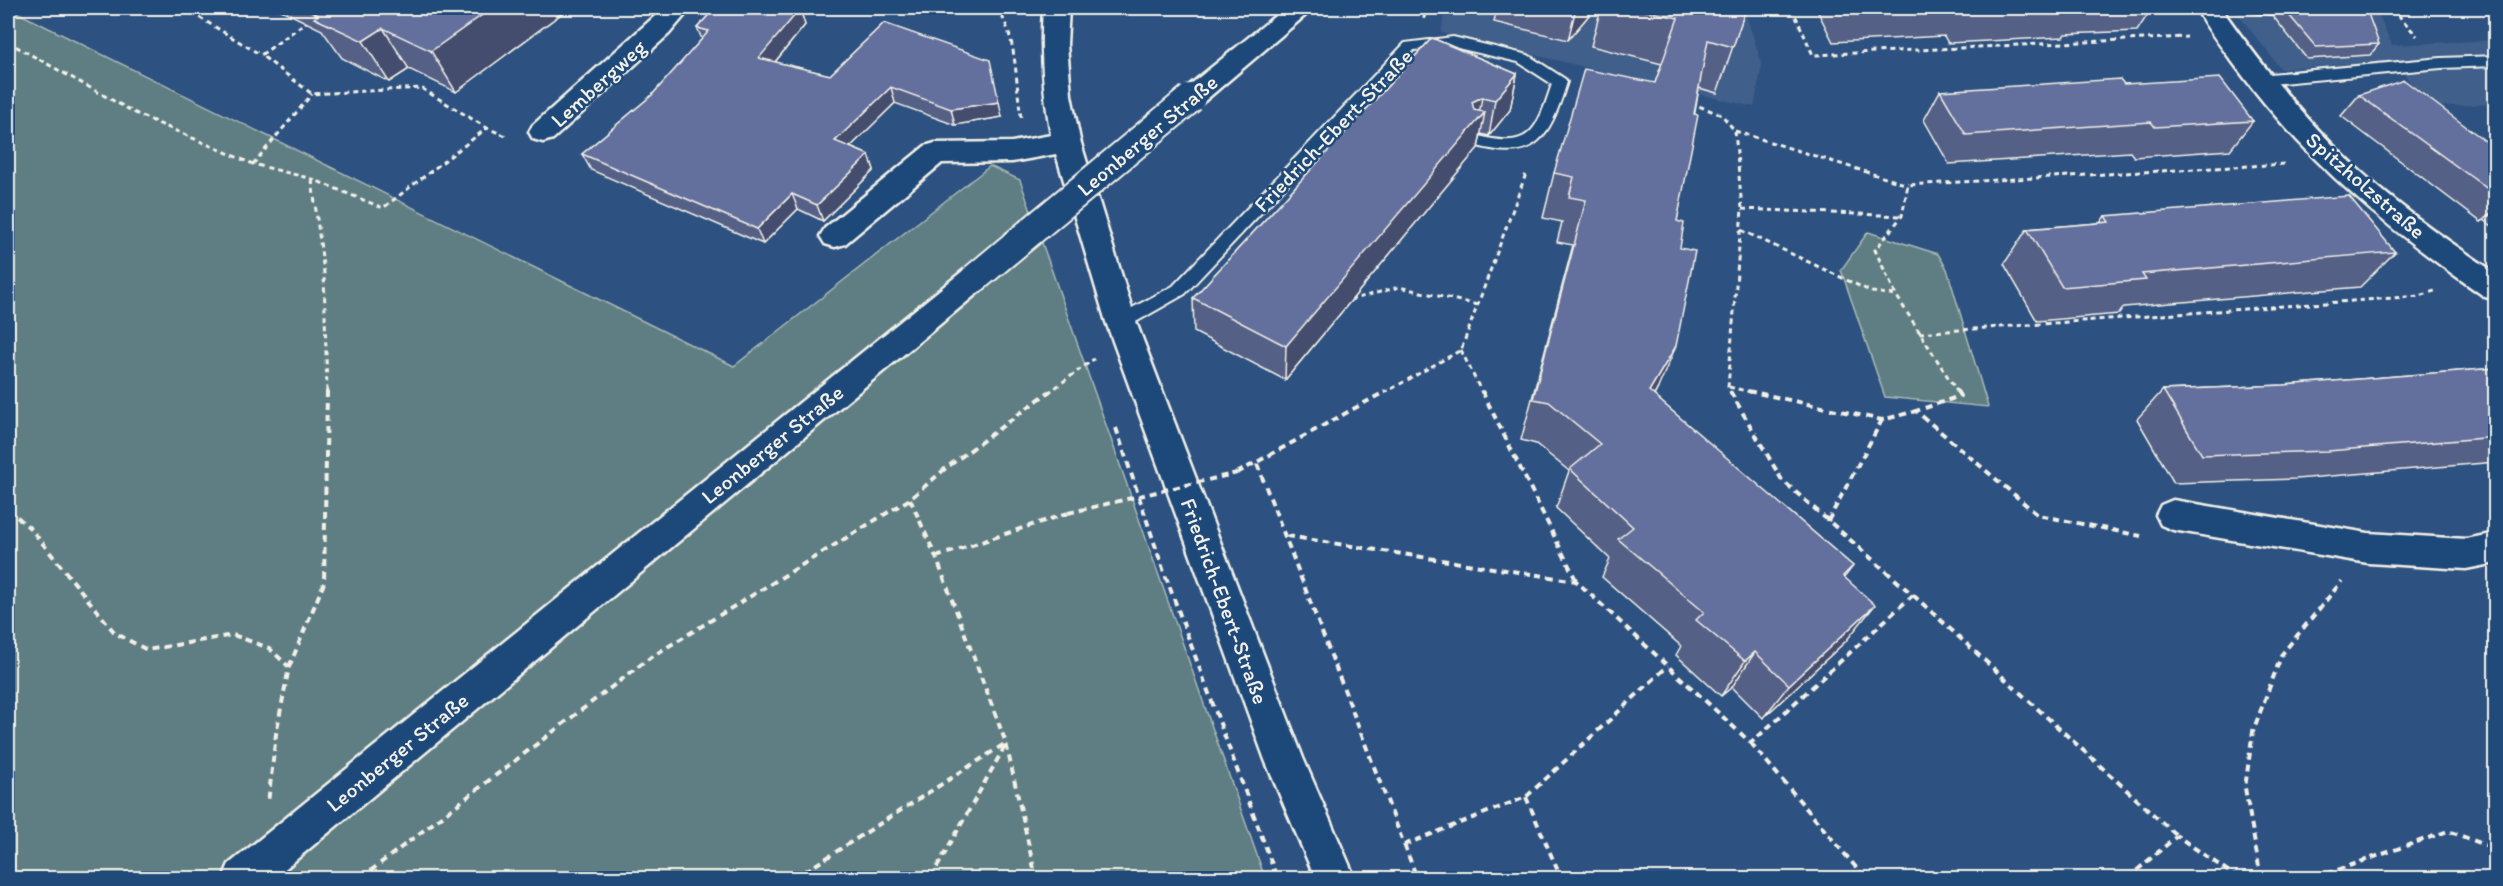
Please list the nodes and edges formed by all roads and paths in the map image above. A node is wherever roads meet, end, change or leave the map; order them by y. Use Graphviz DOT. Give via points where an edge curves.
graph roads {
  1 [pos="184,8"];
  2 [pos="678,8"];
  3 [pos="1056,8"];
  4 [pos="1300,8"];
  5 [pos="1792,8"];
  6 [pos="2208,8"];
  7 [pos="2253,8"];
  8 [pos="2310,11"];
  9 [pos="317,14"];
  10 [pos="2227,35"];
  11 [pos="8,42"];
  12 [pos="261,55"];
  13 [pos="2496,61"];
  14 [pos="2259,80"];
  15 [pos="312,94"];
  16 [pos="1689,102"];
  17 [pos="487,128"];
  18 [pos="1735,130"];
  19 [pos="543,132"];
  20 [pos="1066,140"];
  21 [pos="1475,140"];
  22 [pos="1521,145"];
  23 [pos="2332,161"];
  24 [pos="253,164"];
  25 [pos="312,180"];
  26 [pos="1908,185"];
  27 [pos="1742,208"];
  28 [pos="1902,216"];
  29 [pos="1741,230"];
  30 [pos="835,236"];
  31 [pos="2486,283"];
  32 [pos="1896,295"];
  33 [pos="1341,302"];
  34 [pos="1478,305"];
  35 [pos="1121,322"];
  36 [pos="1919,333"];
  37 [pos="1461,350"];
  38 [pos="1094,360"];
  39 [pos="1728,387"];
  40 [pos="1916,411"];
  41 [pos="1882,420"];
  42 [pos="1257,464"];
  43 [pos="910,500"];
  44 [pos="8,509"];
  45 [pos="2174,515"];
  46 [pos="1828,521"];
  47 [pos="1287,536"];
  48 [pos="2368,548"];
  49 [pos="2496,548"];
  50 [pos="936,557"];
  51 [pos="1576,581"];
  52 [pos="1913,595"];
  53 [pos="1668,666"];
  54 [pos="288,667"];
  55 [pos="1006,743"];
  56 [pos="1751,743"];
  57 [pos="1526,797"];
  58 [pos="2177,836"];
  59 [pos="1404,845"];
  60 [pos="2496,849"];
  61 [pos="254,869"];
  62 [pos="361,879"];
  63 [pos="795,879"];
  64 [pos="931,879"];
  65 [pos="1036,879"];
  66 [pos="1335,879"];
  67 [pos="1417,879"];
  68 [pos="1561,879"];
  69 [pos="1864,879"];
  70 [pos="2128,879"];
  71 [pos="2238,879"];
  72 [pos="2261,879"];
  73 [pos="2315,879"];
  1 -- 12 [label="path"];
  2 -- 19 [label="street, Lembergweg"];
  3 -- 20 [label="street, Friedrich-Ebert-Straße" via="1057,95"];
  4 -- 61 [label="street, Leonberger Straße, bridge"];
  5 -- 10 [label="path" via="1814,55"];
  6 -- 10 [label="street, Spitzholzstraße"];
  7 -- 8 [label="lane"];
  9 -- 12 [label="path"];
  10 -- 14 [label="street, Spitzholzstraße"];
  11 -- 24 [label="path" via="139,115"];
  12 -- 15 [label="path"];
  13 -- 14 [label="lane"];
  14 -- 23 [label="street, Spitzholzstraße"];
  15 -- 17 [label="path" via="421,88"];
  15 -- 24 [label="path"];
  16 -- 18 [label="path" via="1722,115"];
  17 -- 19 [label="path" via="525,144"];
  17 -- 25 [label="path" via="383,208"];
  18 -- 26 [label="path"];
  18 -- 27 [label="path"];
  20 -- 30 [label="street" via="1012,152 935,153"];
  20 -- 35 [label="street, Friedrich-Ebert-Straße"];
  21 -- 22 [label="lane"];
  22 -- 34 [label="path" via="1528,169"];
  22 -- 35 [label="lane, Friedrich-Ebert-Straße" via="1537,136 1547,122 1560,82 1523,58 1453,42 1410,46 1179,290"];
  23 -- 26 [label="path"];
  23 -- 31 [label="street, Spitzholzstraße"];
  24 -- 25 [label="path"];
  25 -- 54 [label="path" via="324,273 328,415 324,583"];
  26 -- 28 [label="path"];
  27 -- 28 [label="path"];
  27 -- 29 [label="path"];
  28 -- 32 [label="path" via="1875,250"];
  29 -- 32 [label="path" via="1872,292"];
  29 -- 39 [label="path"];
  31 -- 36 [label="path" via="2420,296"];
  32 -- 36 [label="path"];
  33 -- 34 [label="path" via="1399,287"];
  34 -- 37 [label="path"];
  35 -- 66 [label="street, Friedrich-Ebert-Straße" via="1284,760"];
  36 -- 40 [label="path" via="1960,396"];
  37 -- 42 [label="path"];
  37 -- 51 [label="path"];
  38 -- 43 [label="path" via="945,468"];
  39 -- 41 [label="path"];
  39 -- 46 [label="path" via="1782,480"];
  40 -- 41 [label="path"];
  40 -- 45 [label="path" via="2038,515 2143,537"];
  41 -- 46 [label="path"];
  42 -- 47 [label="path"];
  42 -- 50 [label="path, bridge" via="1068,513"];
  43 -- 50 [label="path"];
  43 -- 62 [label="path" via="651,657"];
  44 -- 54 [label="path" via="31,529 115,633 147,650 233,635 269,648"];
  45 -- 48 [label="street"];
  46 -- 52 [label="path"];
  47 -- 51 [label="path"];
  47 -- 59 [label="path"];
  48 -- 49 [label="street" via="2466,554"];
  48 -- 72 [label="path" via="2282,654 2253,731 2245,788"];
  50 -- 55 [label="path"];
  51 -- 53 [label="path"];
  52 -- 56 [label="path"];
  52 -- 58 [label="path"];
  53 -- 56 [label="path"];
  53 -- 57 [label="path"];
  54 -- 61 [label="path"];
  55 -- 63 [label="path"];
  55 -- 64 [label="path"];
  55 -- 65 [label="path"];
  56 -- 69 [label="path"];
  57 -- 59 [label="path"];
  57 -- 68 [label="path"];
  58 -- 70 [label="path"];
  58 -- 71 [label="path"];
  59 -- 67 [label="path"];
  60 -- 73 [label="path" via="2448,831"];
}
